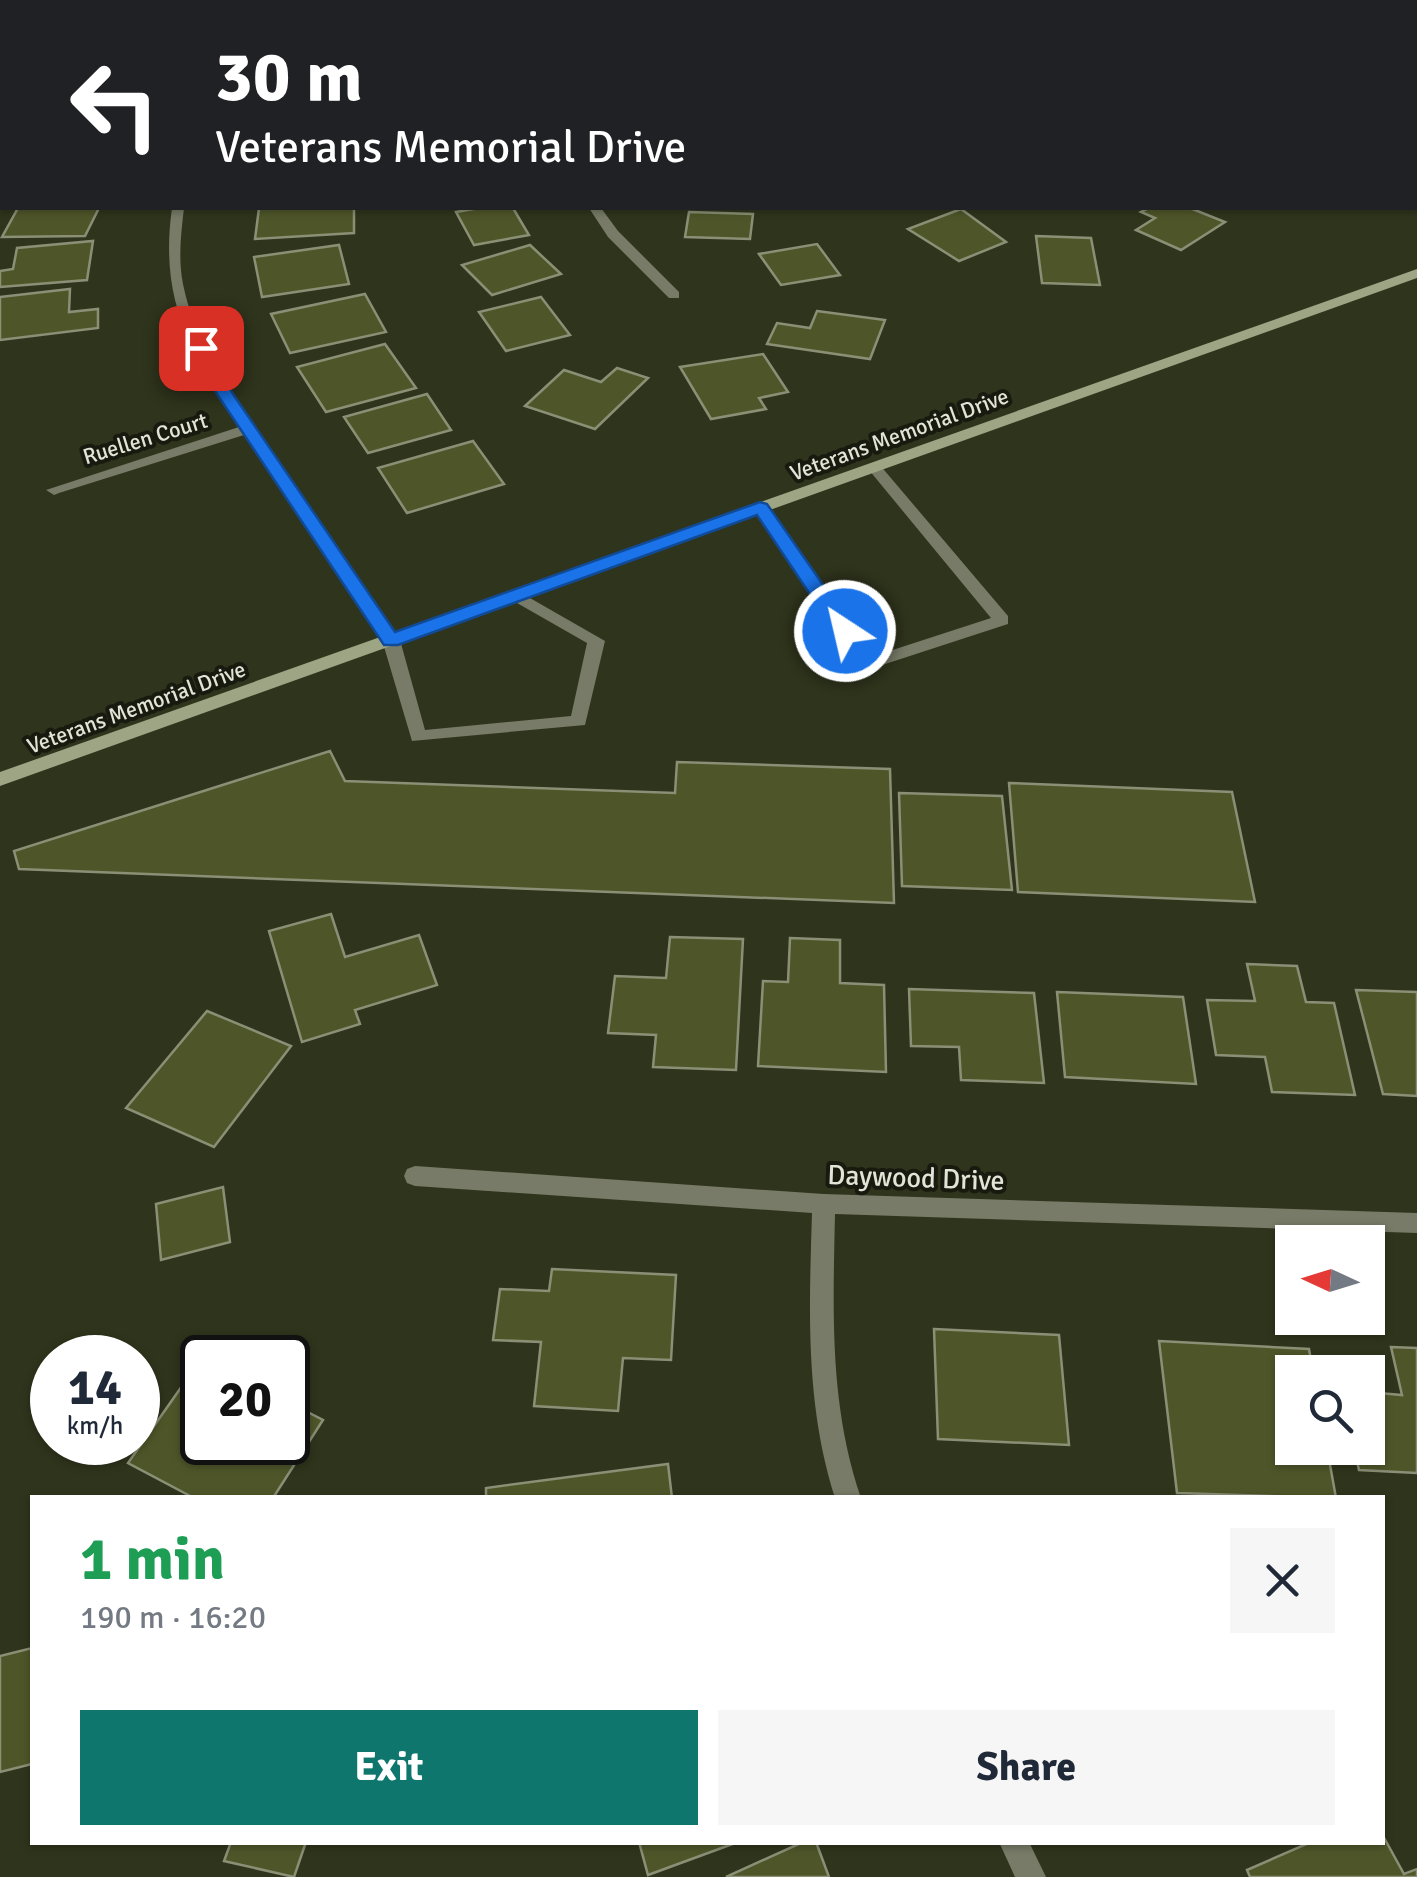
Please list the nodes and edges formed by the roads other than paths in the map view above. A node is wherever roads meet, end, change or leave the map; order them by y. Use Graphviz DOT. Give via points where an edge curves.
graph roads {
  1 [pos="178,210"];
  2 [pos="596,210"];
  3 [pos="1417,273"];
  4 [pos="674,295"];
  5 [pos="249,429"];
  6 [pos="874,467"];
  7 [pos="54,490"];
  8 [pos="760,508"];
  9 [pos="516,595"];
  10 [pos="391,640"];
  11 [pos="0,779"];
  12 [pos="415,1176"];
  13 [pos="824,1204"];
  14 [pos="1417,1223"];
  15 [pos="847,1495"];
  16 [pos="1014,1845"];
  17 [pos="1030,1877"];
  1 -- 5 [label="street" via="174,258 182,302 209,364"];
  2 -- 4 [label="street"];
  3 -- 6 [label="main road, Veterans Memorial Drive"];
  5 -- 7 [label="street, Ruellen Court"];
  5 -- 10 [label="street"];
  6 -- 8 [label="main road, Veterans Memorial Drive"];
  6 -- 8 [label="street" via="1002,620 868,664"];
  8 -- 9 [label="main road, Veterans Memorial Drive"];
  9 -- 10 [label="main road, Veterans Memorial Drive"];
  9 -- 10 [label="street" via="596,641 579,721 418,737"];
  10 -- 11 [label="main road, Veterans Memorial Drive"];
  12 -- 13 [label="street, Daywood Drive"];
  13 -- 14 [label="street, Daywood Drive"];
  13 -- 15 [label="street" via="820,1371 835,1466"];
  16 -- 17 [label="street"];
}
